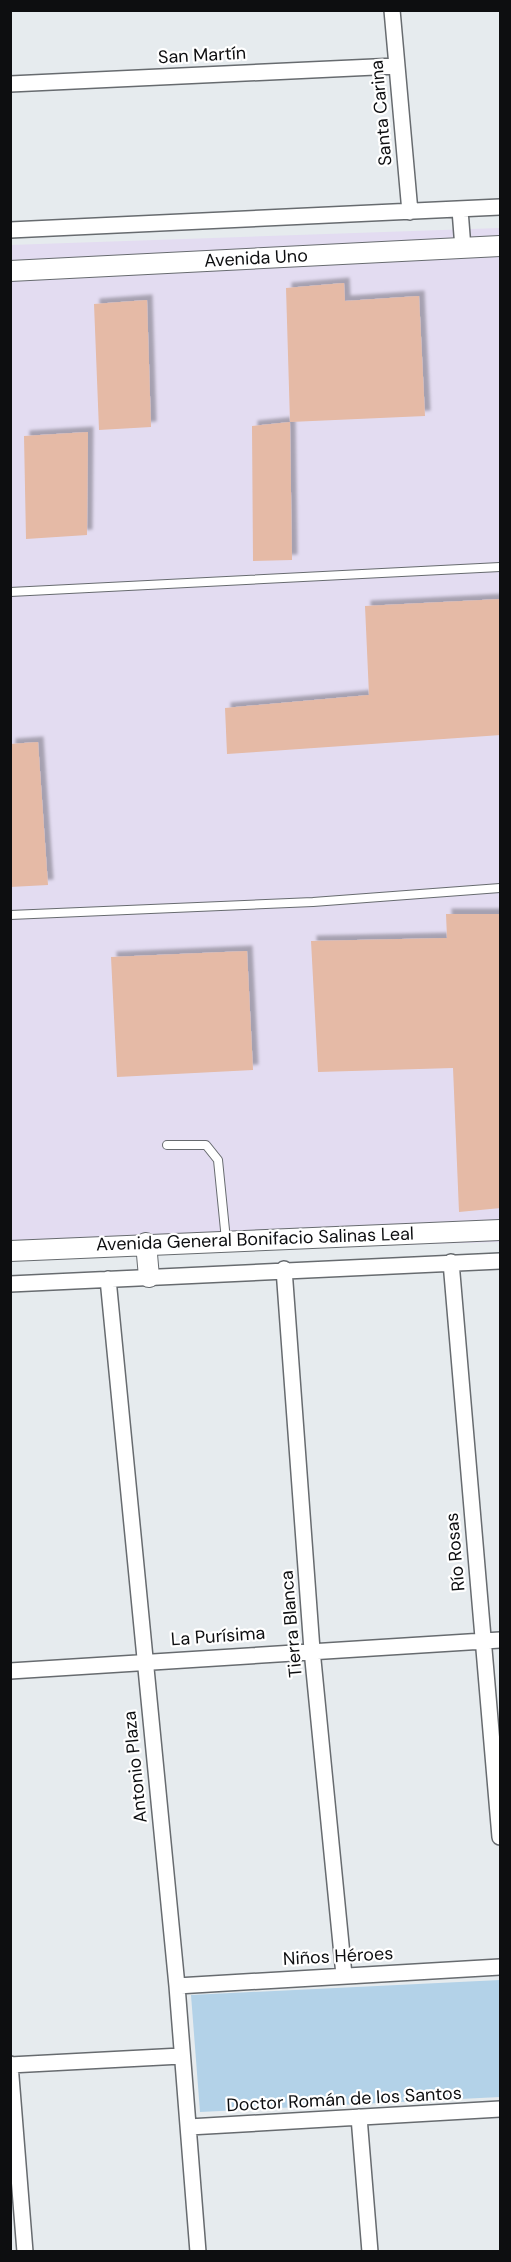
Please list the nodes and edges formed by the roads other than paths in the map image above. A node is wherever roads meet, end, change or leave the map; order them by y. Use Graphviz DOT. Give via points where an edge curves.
graph roads {
  1 [pos="392,10"];
  2 [pos="396,66"];
  3 [pos="10,84"];
  4 [pos="501,207"];
  5 [pos="460,210"];
  6 [pos="410,212"];
  7 [pos="10,230"];
  8 [pos="501,246"];
  9 [pos="463,248"];
  10 [pos="10,271"];
  11 [pos="501,567"];
  12 [pos="10,592"];
  13 [pos="501,888"];
  14 [pos="10,915"];
  15 [pos="167,1145"];
  16 [pos="501,1230"];
  17 [pos="477,1231"];
  18 [pos="226,1240"];
  19 [pos="146,1243"];
  20 [pos="501,1243"];
  21 [pos="10,1251"];
  22 [pos="501,1261"];
  23 [pos="451,1262"];
  24 [pos="284,1269"];
  25 [pos="149,1277"];
  26 [pos="108,1279"];
  27 [pos="10,1284"];
  28 [pos="501,1640"];
  29 [pos="482,1641"];
  30 [pos="312,1650"];
  31 [pos="144,1661"];
  32 [pos="10,1671"];
  33 [pos="501,1837"];
  34 [pos="501,1966"];
  35 [pos="344,1975"];
  36 [pos="177,1986"];
  37 [pos="181,2056"];
  38 [pos="11,2065"];
  39 [pos="501,2109"];
  40 [pos="359,2117"];
  41 [pos="189,2127"];
  42 [pos="25,2252"];
  43 [pos="198,2252"];
  44 [pos="370,2252"];
  1 -- 2 [label="street, Santa Carina"];
  2 -- 3 [label="street, San Martín"];
  2 -- 6 [label="street, Santa Carina"];
  4 -- 5 [label="street"];
  5 -- 6 [label="street"];
  5 -- 9 [label="street"];
  6 -- 7 [label="street"];
  8 -- 9 [label="street, Avenida Uno"];
  9 -- 10 [label="street, Avenida Uno"];
  11 -- 12 [label="lane"];
  13 -- 14 [label="lane" via="313,902"];
  15 -- 18 [label="lane" via="206,1145 218,1160"];
  16 -- 17 [label="street, Avenida General Bonifacio Salinas Leal"];
  17 -- 18 [label="street, Avenida General Bonifacio Salinas Leal"];
  17 -- 20 [label="street"];
  18 -- 19 [label="street, Avenida General Bonifacio Salinas Leal"];
  19 -- 21 [label="street, Avenida General Bonifacio Salinas Leal"];
  19 -- 25 [label="street"];
  22 -- 23 [label="street"];
  23 -- 24 [label="street"];
  23 -- 29 [label="street, Río Rosas"];
  24 -- 25 [label="street"];
  24 -- 30 [label="street, Tierra Blanca"];
  25 -- 26 [label="street"];
  26 -- 27 [label="street"];
  26 -- 31 [label="street, Antonio Plaza"];
  28 -- 29 [label="street, La Purísima"];
  29 -- 30 [label="street, La Purísima"];
  29 -- 33 [label="street, Río Rosas"];
  30 -- 31 [label="street, La Purísima"];
  30 -- 35 [label="street, Tierra Blanca"];
  31 -- 32 [label="street, La Purísima"];
  31 -- 36 [label="street, Antonio Plaza"];
  34 -- 35 [label="street, Niños Héroes"];
  35 -- 36 [label="street, Niños Héroes"];
  36 -- 37 [label="street, Antonio Plaza"];
  37 -- 38 [label="street"];
  37 -- 41 [label="street, Antonio Plaza"];
  38 -- 42 [label="street"];
  39 -- 40 [label="street, Doctor Román de los Santos"];
  40 -- 41 [label="street, Doctor Román de los Santos"];
  40 -- 44 [label="street"];
  41 -- 43 [label="street, Antonio Plaza"];
}
